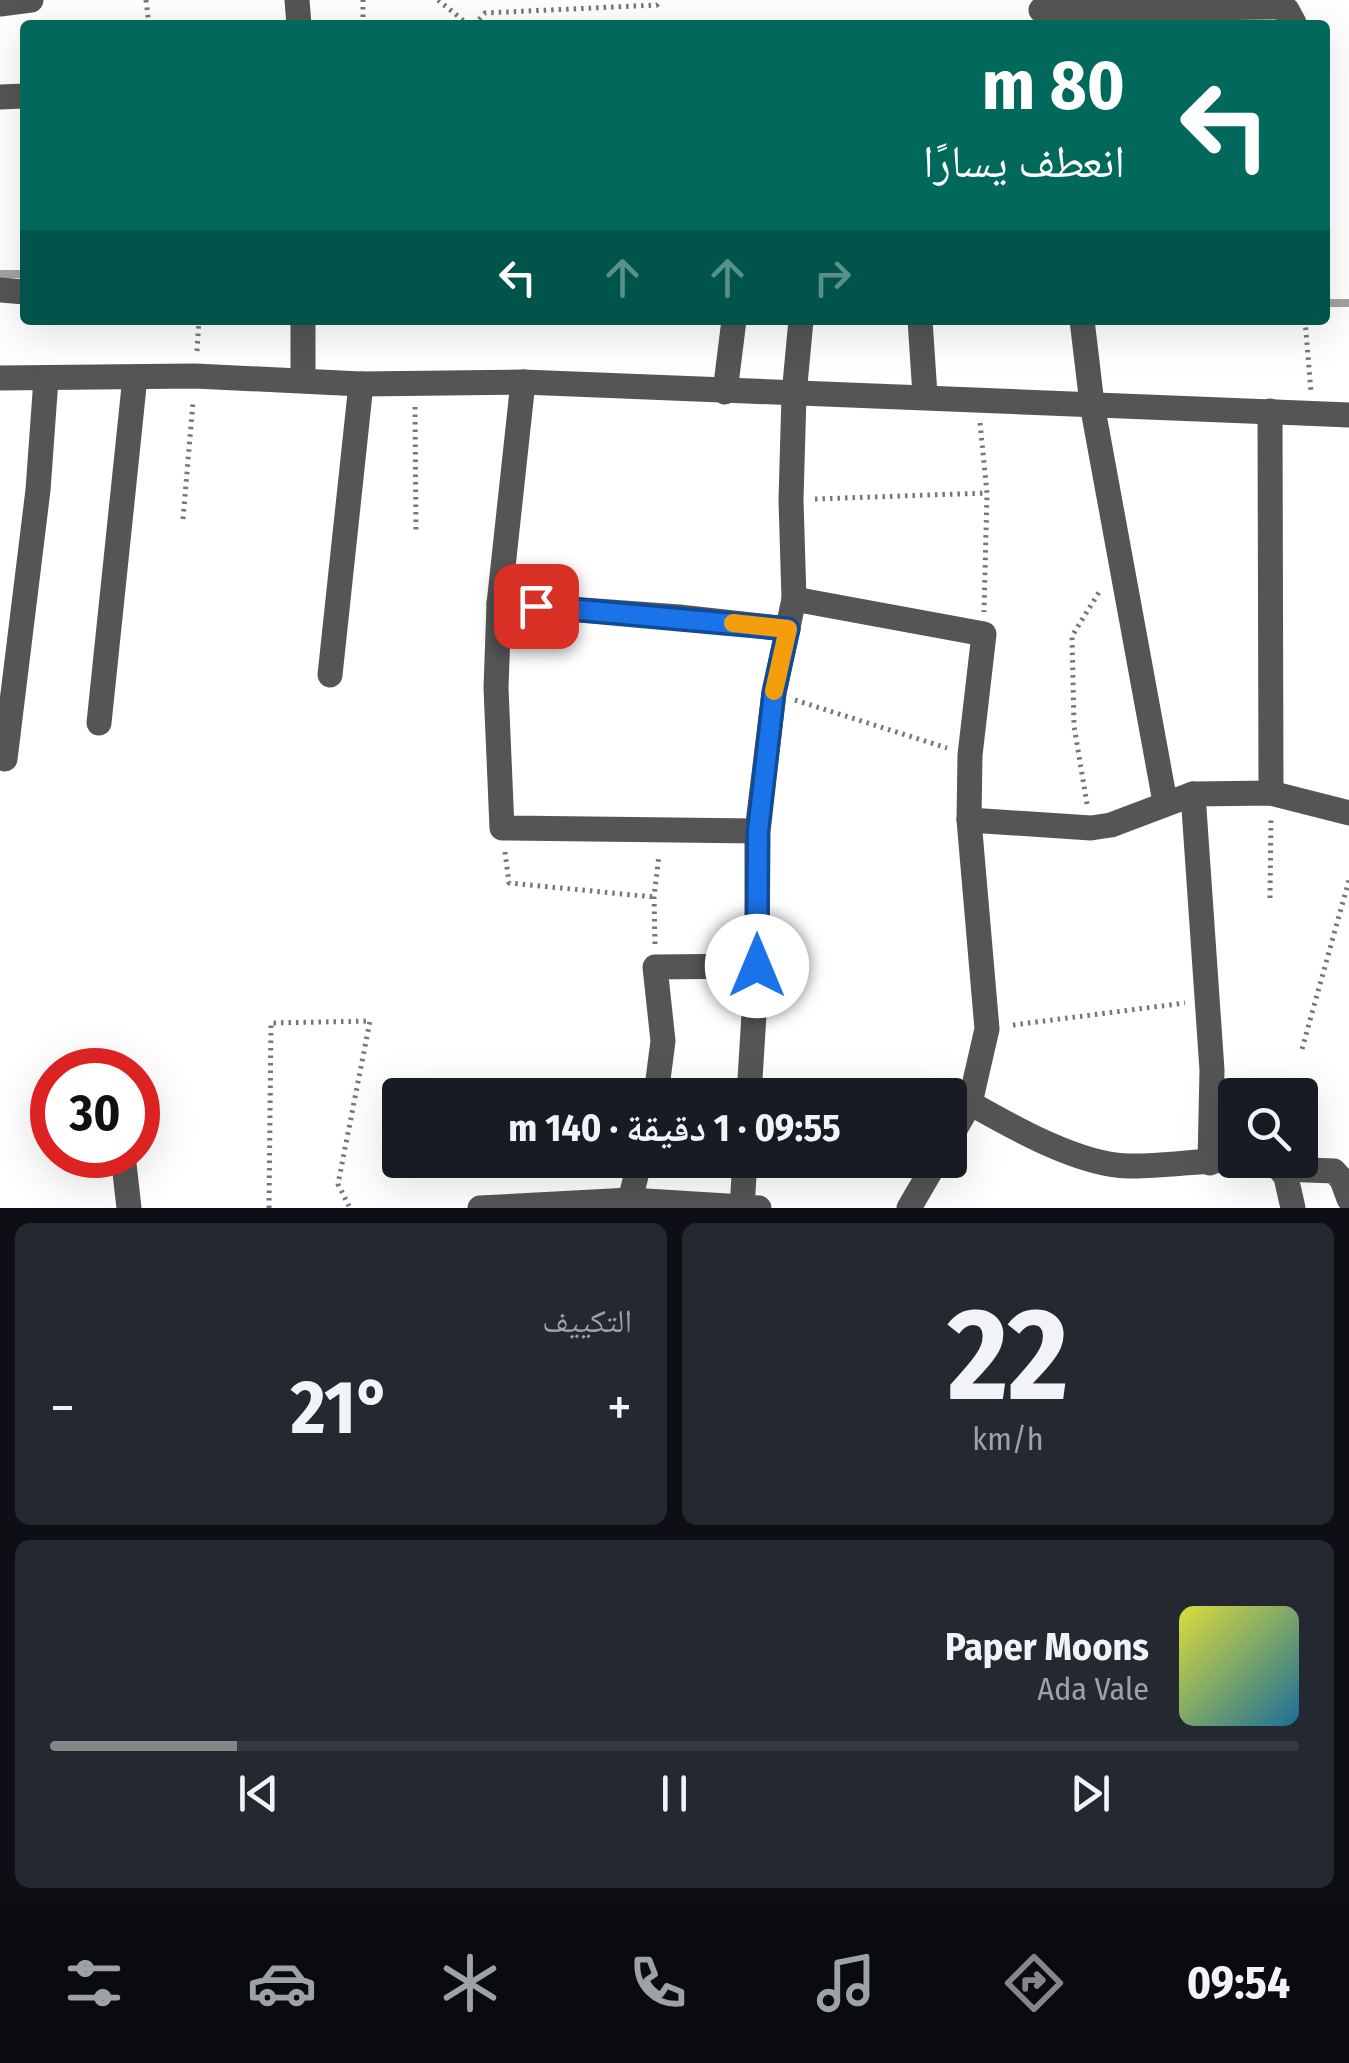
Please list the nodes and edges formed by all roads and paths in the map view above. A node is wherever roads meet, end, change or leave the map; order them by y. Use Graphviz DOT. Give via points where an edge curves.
graph roads {
  1 [pos="32,0"];
  2 [pos="363,0"];
  3 [pos="438,0"];
  4 [pos="550,0"];
  5 [pos="661,0"];
  6 [pos="0,4"];
  7 [pos="551,10"];
  8 [pos="1041,12"];
  9 [pos="362,16"];
  10 [pos="465,20"];
  11 [pos="477,20"];
  12 [pos="1292,20"];
  13 [pos="303,325"];
  14 [pos="733,325"];
  15 [pos="801,325"];
  16 [pos="920,325"];
  17 [pos="1083,325"];
  18 [pos="1305,325"];
  19 [pos="135,376"];
  20 [pos="196,376"];
  21 [pos="0,378"];
  22 [pos="46,379"];
  23 [pos="303,380"];
  24 [pos="523,382"];
  25 [pos="361,384"];
  26 [pos="414,384"];
  27 [pos="725,392"];
  28 [pos="794,395"];
  29 [pos="924,396"];
  30 [pos="978,400"];
  31 [pos="1092,404"];
  32 [pos="1270,411"];
  33 [pos="1313,414"];
  34 [pos="1349,415"];
  35 [pos="987,493"];
  36 [pos="791,500"];
  37 [pos="183,518"];
  38 [pos="416,533"];
  39 [pos="1120,556"];
  40 [pos="794,598"];
  41 [pos="499,604"];
  42 [pos="788,629"];
  43 [pos="984,634"];
  44 [pos="330,676"];
  45 [pos="774,692"];
  46 [pos="98,723"];
  47 [pos="970,755"];
  48 [pos="5,759"];
  49 [pos="1271,793"];
  50 [pos="1193,794"];
  51 [pos="1165,802"];
  52 [pos="1349,813"];
  53 [pos="969,820"];
  54 [pos="502,828"];
  55 [pos="1090,828"];
  56 [pos="758,831"];
  57 [pos="661,832"];
  58 [pos="1349,880"];
  59 [pos="654,898"];
  60 [pos="1270,898"];
  61 [pos="757,966"];
  62 [pos="655,967"];
  63 [pos="1208,1000"];
  64 [pos="987,1029"];
  65 [pos="1302,1049"];
  66 [pos="658,1078"];
  67 [pos="750,1078"];
  68 [pos="970,1103"];
  69 [pos="967,1108"];
  70 [pos="1210,1163"];
  71 [pos="1218,1163"];
  72 [pos="1318,1170"];
  73 [pos="125,1178"];
  74 [pos="636,1178"];
  75 [pos="744,1178"];
  76 [pos="926,1178"];
  77 [pos="1285,1178"];
  78 [pos="1349,1199"];
  79 [pos="630,1200"];
  80 [pos="488,1207"];
  81 [pos="128,1208"];
  82 [pos="268,1208"];
  83 [pos="350,1208"];
  84 [pos="742,1208"];
  85 [pos="760,1208"];
  86 [pos="909,1208"];
  87 [pos="1293,1208"];
  1 -- 6 [label="street"];
  2 -- 9 [label="path"];
  3 -- 10 [label="path"];
  4 -- 7 [label="path"];
  5 -- 7 [label="path"];
  7 -- 11 [label="path" via="485,13"];
  8 -- 12 [label="street" via="1277,8"];
  13 -- 23 [label="street"];
  14 -- 27 [label="street"];
  15 -- 28 [label="street"];
  16 -- 29 [label="street"];
  17 -- 31 [label="street"];
  18 -- 33 [label="path"];
  19 -- 20 [label="street"];
  19 -- 22 [label="street"];
  19 -- 46 [label="street"];
  20 -- 23 [label="street"];
  20 -- 37 [label="path"];
  21 -- 22 [label="street"];
  22 -- 48 [label="street"];
  23 -- 25 [label="street"];
  24 -- 26 [label="street"];
  24 -- 27 [label="street"];
  24 -- 41 [label="street"];
  25 -- 26 [label="street"];
  25 -- 44 [label="street"];
  26 -- 38 [label="path"];
  27 -- 28 [label="street"];
  28 -- 29 [label="street"];
  28 -- 36 [label="street"];
  29 -- 30 [label="street"];
  30 -- 31 [label="street"];
  30 -- 35 [label="path"];
  31 -- 32 [label="street"];
  31 -- 39 [label="street"];
  32 -- 33 [label="street"];
  32 -- 49 [label="street"];
  33 -- 34 [label="street"];
  35 -- 36 [label="path"];
  35 -- 43 [label="path"];
  36 -- 40 [label="street"];
  39 -- 51 [label="street"];
  39 -- 55 [label="path" via="1072,636 1074,726"];
  40 -- 42 [label="street"];
  40 -- 43 [label="street"];
  41 -- 42 [label="street"];
  41 -- 54 [label="street"];
  42 -- 45 [label="street"];
  43 -- 47 [label="street"];
  45 -- 47 [label="path"];
  45 -- 56 [label="street"];
  47 -- 53 [label="street"];
  49 -- 50 [label="street"];
  49 -- 52 [label="street"];
  49 -- 60 [label="path"];
  50 -- 51 [label="street"];
  50 -- 63 [label="street"];
  51 -- 55 [label="street" via="1112,826"];
  53 -- 55 [label="street"];
  53 -- 64 [label="street"];
  54 -- 57 [label="street"];
  54 -- 59 [label="path" via="509,883"];
  56 -- 57 [label="street"];
  56 -- 61 [label="street"];
  57 -- 59 [label="path"];
  58 -- 65 [label="path"];
  59 -- 62 [label="path"];
  61 -- 62 [label="street"];
  61 -- 67 [label="street"];
  62 -- 66 [label="street" via="663,1040"];
  63 -- 64 [label="path"];
  63 -- 70 [label="street"];
  64 -- 68 [label="street"];
  68 -- 69 [label="street"];
  68 -- 70 [label="street" via="1080,1155 1123,1166"];
  70 -- 71 [label="street"];
  72 -- 78 [label="street" via="1339,1175"];
  73 -- 81 [label="street"];
  74 -- 79 [label="street"];
  75 -- 84 [label="street"];
  76 -- 86 [label="street"];
  77 -- 87 [label="street"];
  79 -- 80 [label="street"];
  79 -- 84 [label="street"];
  82 -- 83 [label="path" via="271,1023 370,1022 338,1184"];
  84 -- 85 [label="street"];
}
